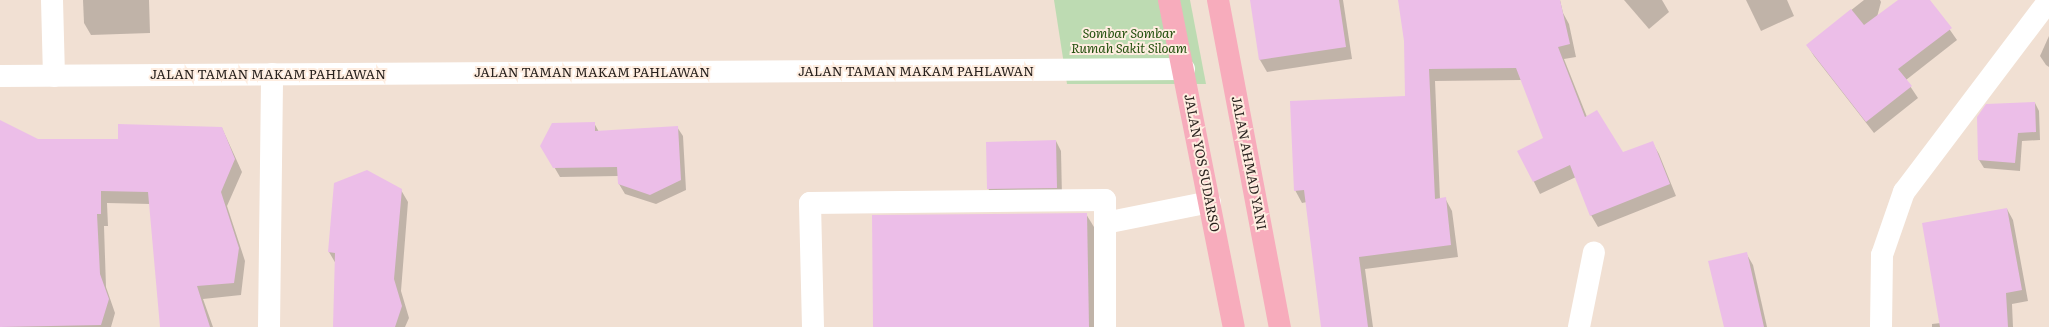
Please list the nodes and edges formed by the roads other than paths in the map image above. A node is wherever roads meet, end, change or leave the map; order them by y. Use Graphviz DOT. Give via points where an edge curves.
graph roads {
  1 [pos="52,0"];
  2 [pos="1169,0"];
  3 [pos="1218,0"];
  4 [pos="2049,0"];
  5 [pos="1184,69"];
  6 [pos="272,74"];
  7 [pos="0,76"];
  8 [pos="54,76"];
  9 [pos="1210,202"];
  10 [pos="1105,223"];
  11 [pos="1594,252"];
  12 [pos="269,327"];
  13 [pos="813,327"];
  14 [pos="1105,327"];
  15 [pos="1234,327"];
  16 [pos="1280,327"];
  17 [pos="1579,327"];
  18 [pos="1881,327"];
  1 -- 8 [label="street"];
  2 -- 5 [label="highway, JALAN YOS SUDARSO"];
  3 -- 16 [label="highway, JALAN AHMAD YANI"];
  4 -- 18 [label="street" via="1904,192 1882,255"];
  5 -- 6 [label="street, JALAN TAMAN MAKAM PAHLAWAN"];
  5 -- 9 [label="highway, JALAN YOS SUDARSO"];
  6 -- 8 [label="street, JALAN TAMAN MAKAM PAHLAWAN"];
  6 -- 12 [label="street"];
  7 -- 8 [label="street, JALAN TAMAN MAKAM PAHLAWAN"];
  9 -- 10 [label="street"];
  9 -- 15 [label="highway, JALAN YOS SUDARSO"];
  10 -- 13 [label="street" via="1105,200 810,203"];
  10 -- 14 [label="street"];
  11 -- 17 [label="street"];
}
